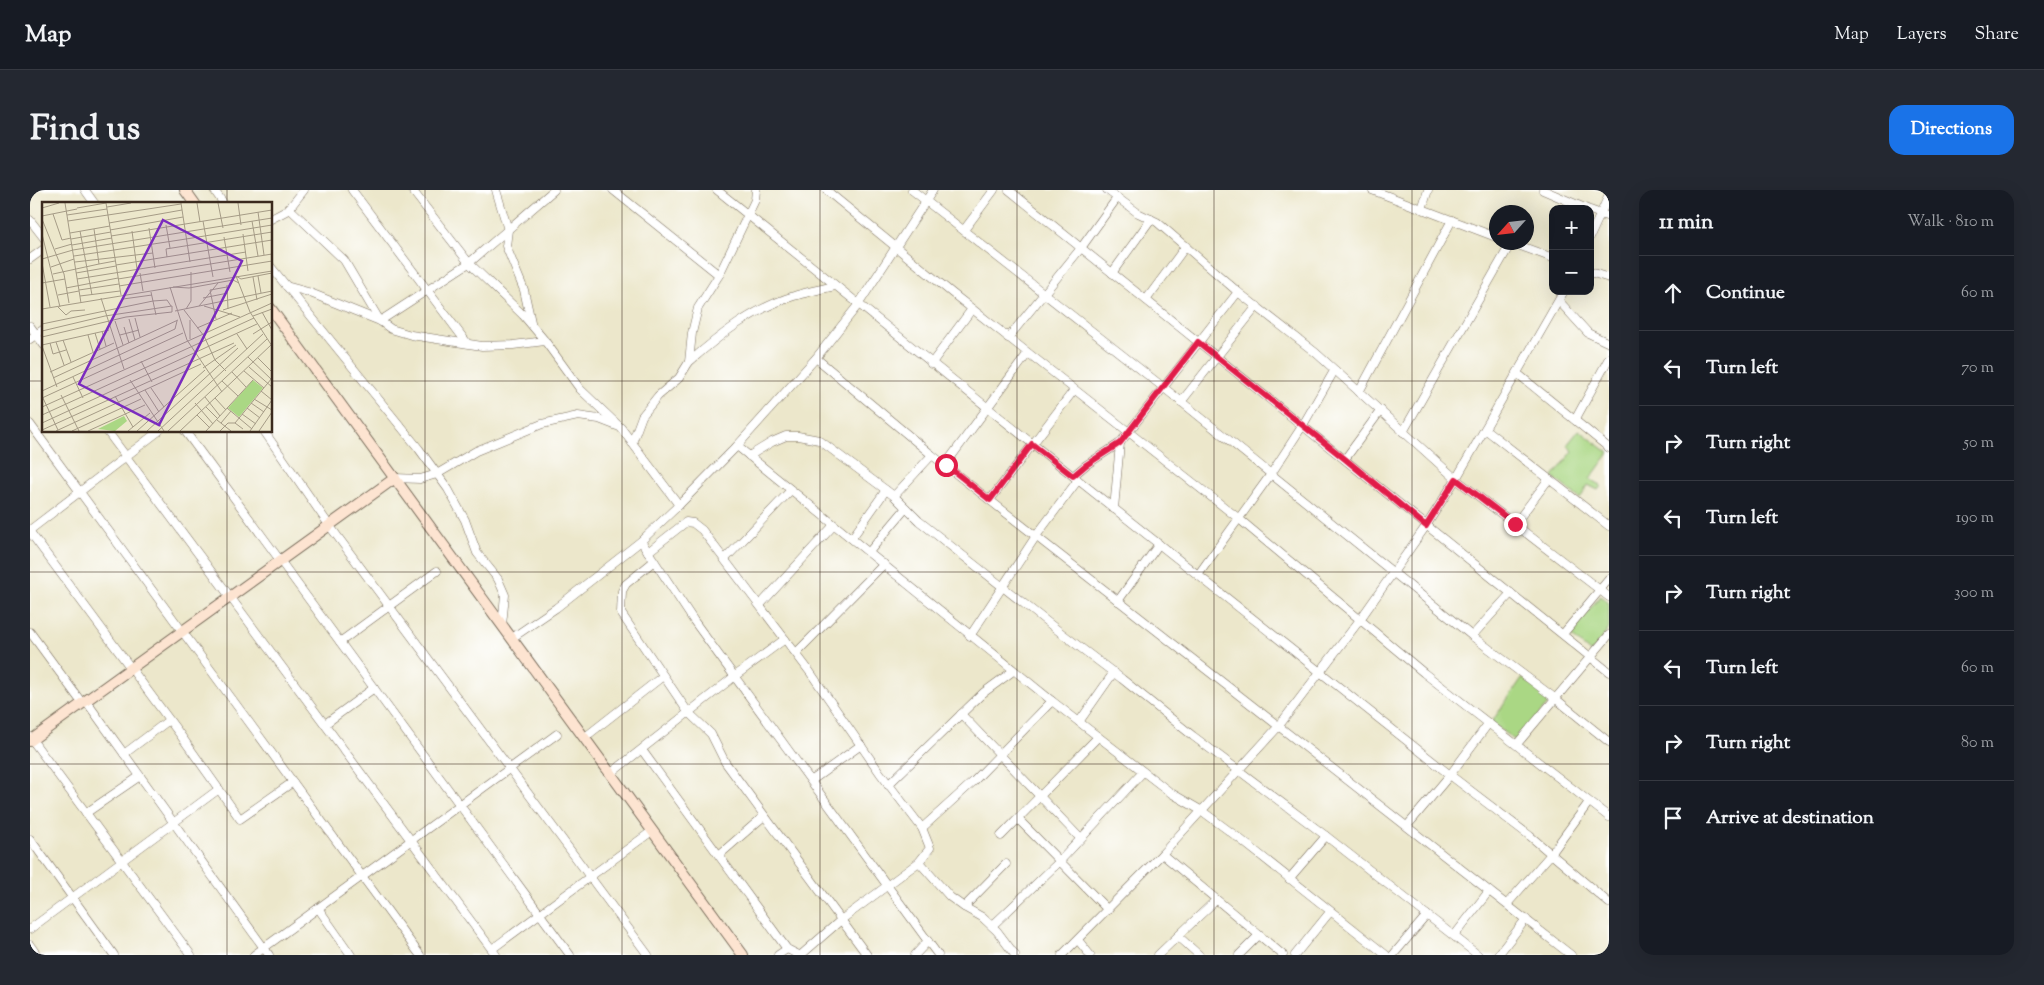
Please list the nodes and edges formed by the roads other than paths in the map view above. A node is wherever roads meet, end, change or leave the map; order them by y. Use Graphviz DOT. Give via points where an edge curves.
graph roads {
  1 [pos="85,190"];
  2 [pos="185,190"];
  3 [pos="214,190"];
  4 [pos="304,190"];
  5 [pos="352,190"];
  6 [pos="412,190"];
  7 [pos="496,190"];
  8 [pos="554,190"];
  9 [pos="613,190"];
  10 [pos="717,190"];
  11 [pos="756,190"];
  12 [pos="826,190"];
  13 [pos="912,190"];
  14 [pos="932,190"];
  15 [pos="994,190"];
  16 [pos="1009,190"];
  17 [pos="1107,190"];
  18 [pos="1372,190"];
  19 [pos="1428,190"];
  20 [pos="1543,190"];
  21 [pos="1394,194"];
  22 [pos="1609,195"];
  23 [pos="1117,198"];
  24 [pos="926,201"];
  25 [pos="94,202"];
  26 [pos="194,202"];
  27 [pos="223,202"];
  28 [pos="1579,205"];
  29 [pos="290,208"];
  30 [pos="1422,209"];
  31 [pos="1594,212"];
  32 [pos="747,215"];
  33 [pos="1601,215"];
  34 [pos="272,218"];
  35 [pos="1609,218"];
  36 [pos="1151,219"];
  37 [pos="30,220"];
  38 [pos="1452,220"];
  39 [pos="508,230"];
  40 [pos="964,230"];
  41 [pos="1594,230"];
  42 [pos="1489,234"];
  43 [pos="42,235"];
  44 [pos="1186,246"];
  45 [pos="896,247"];
  46 [pos="1081,248"];
  47 [pos="42,250"];
  48 [pos="1507,250"];
  49 [pos="1531,250"];
  50 [pos="1549,257"];
  51 [pos="30,259"];
  52 [pos="470,263"];
  53 [pos="272,268"];
  54 [pos="1112,273"];
  55 [pos="1594,273"];
  56 [pos="720,275"];
  57 [pos="1609,278"];
  58 [pos="286,286"];
  59 [pos="835,286"];
  60 [pos="428,291"];
  61 [pos="1238,292"];
  62 [pos="1045,294"];
  63 [pos="1562,295"];
  64 [pos="1146,300"];
  65 [pos="1559,301"];
  66 [pos="858,305"];
  67 [pos="1257,306"];
  68 [pos="272,310"];
  69 [pos="972,310"];
  70 [pos="380,321"];
  71 [pos="531,324"];
  72 [pos="30,326"];
  73 [pos="33,337"];
  74 [pos="1008,338"];
  75 [pos="546,341"];
  76 [pos="1198,342"];
  77 [pos="467,343"];
  78 [pos="1609,344"];
  79 [pos="1028,353"];
  80 [pos="1217,356"];
  81 [pos="816,358"];
  82 [pos="1609,358"];
  83 [pos="689,362"];
  84 [pos="931,364"];
  85 [pos="1334,371"];
  86 [pos="1518,374"];
  87 [pos="1163,388"];
  88 [pos="1074,390"];
  89 [pos="1360,392"];
  90 [pos="1181,402"];
  91 [pos="987,408"];
  92 [pos="1381,410"];
  93 [pos="1575,420"];
  94 [pos="30,424"];
  95 [pos="1304,426"];
  96 [pos="621,428"];
  97 [pos="1485,429"];
  98 [pos="1128,431"];
  99 [pos="108,432"];
  100 [pos="159,432"];
  101 [pos="186,432"];
  102 [pos="265,432"];
  103 [pos="1403,432"];
  104 [pos="632,443"];
  105 [pos="1120,443"];
  106 [pos="1032,444"];
  107 [pos="737,446"];
  108 [pos="1609,448"];
  109 [pos="932,454"];
  110 [pos="749,456"];
  111 [pos="126,457"];
  112 [pos="1345,459"];
  113 [pos="946,465"];
  114 [pos="437,474"];
  115 [pos="1271,474"];
  116 [pos="395,478"];
  117 [pos="1076,478"];
  118 [pos="1456,479"];
  119 [pos="1548,480"];
  120 [pos="791,490"];
  121 [pos="886,490"];
  122 [pos="80,492"];
  123 [pos="894,496"];
  124 [pos="990,500"];
  125 [pos="679,505"];
  126 [pos="906,508"];
  127 [pos="1114,509"];
  128 [pos="1238,518"];
  129 [pos="1515,524"];
  130 [pos="329,525"];
  131 [pos="834,525"];
  132 [pos="1426,526"];
  133 [pos="1609,526"];
  134 [pos="30,531"];
  135 [pos="1036,536"];
  136 [pos="852,538"];
  137 [pos="641,541"];
  138 [pos="1159,544"];
  139 [pos="648,552"];
  140 [pos="869,552"];
  141 [pos="725,559"];
  142 [pos="280,560"];
  143 [pos="654,561"];
  144 [pos="884,564"];
  145 [pos="437,571"];
  146 [pos="1393,572"];
  147 [pos="1198,575"];
  148 [pos="1609,579"];
  149 [pos="1003,587"];
  150 [pos="1600,591"];
  151 [pos="1511,593"];
  152 [pos="230,596"];
  153 [pos="1609,598"];
  154 [pos="1118,601"];
  155 [pos="760,605"];
  156 [pos="389,606"];
  157 [pos="1360,621"];
  158 [pos="502,625"];
  159 [pos="182,631"];
  160 [pos="30,632"];
  161 [pos="1563,634"];
  162 [pos="1609,635"];
  163 [pos="970,636"];
  164 [pos="1472,636"];
  165 [pos="512,638"];
  166 [pos="785,639"];
  167 [pos="340,642"];
  168 [pos="796,653"];
  169 [pos="1591,658"];
  170 [pos="131,668"];
  171 [pos="1320,670"];
  172 [pos="1013,671"];
  173 [pos="1114,672"];
  174 [pos="1609,672"];
  175 [pos="663,676"];
  176 [pos="734,676"];
  177 [pos="374,688"];
  178 [pos="1556,699"];
  179 [pos="1052,701"];
  180 [pos="84,702"];
  181 [pos="688,712"];
  182 [pos="961,714"];
  183 [pos="169,720"];
  184 [pos="1079,722"];
  185 [pos="325,724"];
  186 [pos="1488,724"];
  187 [pos="1278,727"];
  188 [pos="557,734"];
  189 [pos="1098,737"];
  190 [pos="584,738"];
  191 [pos="31,739"];
  192 [pos="1609,742"];
  193 [pos="1517,744"];
  194 [pos="861,745"];
  195 [pos="642,750"];
  196 [pos="124,754"];
  197 [pos="999,755"];
  198 [pos="511,769"];
  199 [pos="1239,769"];
  200 [pos="1143,772"];
  201 [pos="610,774"];
  202 [pos="1450,775"];
  203 [pos="140,776"];
  204 [pos="811,781"];
  205 [pos="293,782"];
  206 [pos="888,785"];
  207 [pos="219,789"];
  208 [pos="1041,796"];
  209 [pos="1589,802"];
  210 [pos="460,806"];
  211 [pos="1202,811"];
  212 [pos="86,813"];
  213 [pos="764,816"];
  214 [pos="1609,817"];
  215 [pos="1018,819"];
  216 [pos="173,822"];
  217 [pos="1407,826"];
  218 [pos="922,828"];
  219 [pos="652,831"];
  220 [pos="1001,836"];
  221 [pos="1326,836"];
  222 [pos="1080,838"];
  223 [pos="30,839"];
  224 [pos="412,841"];
  225 [pos="1162,854"];
  226 [pos="1551,854"];
  227 [pos="719,855"];
  228 [pos="122,861"];
  229 [pos="919,862"];
  230 [pos="1059,862"];
  231 [pos="1006,864"];
  232 [pos="362,876"];
  233 [pos="590,876"];
  234 [pos="1289,879"];
  235 [pos="888,886"];
  236 [pos="1489,891"];
  237 [pos="72,897"];
  238 [pos="1216,900"];
  239 [pos="1609,903"];
  240 [pos="1507,904"];
  241 [pos="964,907"];
  242 [pos="318,908"];
  243 [pos="1108,910"];
  244 [pos="1330,912"];
  245 [pos="540,914"];
  246 [pos="1427,915"];
  247 [pos="1526,919"];
  248 [pos="841,920"];
  249 [pos="992,926"];
  250 [pos="30,929"];
  251 [pos="1259,935"];
  252 [pos="1178,936"];
  253 [pos="1454,936"];
  254 [pos="1078,940"];
  255 [pos="928,941"];
  256 [pos="30,945"];
  257 [pos="787,949"];
  258 [pos="266,952"];
  259 [pos="494,952"];
  260 [pos="38,955"];
  261 [pos="114,955"];
  262 [pos="191,955"];
  263 [pos="254,955"];
  264 [pos="351,955"];
  265 [pos="420,955"];
  266 [pos="570,955"];
  267 [pos="648,955"];
  268 [pos="743,955"];
  269 [pos="778,955"];
  270 [pos="800,955"];
  271 [pos="867,955"];
  272 [pos="915,955"];
  273 [pos="938,955"];
  274 [pos="1015,955"];
  275 [pos="1062,955"];
  276 [pos="1090,955"];
  277 [pos="1158,955"];
  278 [pos="1199,955"];
  279 [pos="1239,955"];
  280 [pos="1283,955"];
  281 [pos="1295,955"];
  282 [pos="1386,955"];
  283 [pos="1393,955"];
  284 [pos="1478,955"];
  285 [pos="1498,955"];
  286 [pos="1571,955"];
  1 -- 25 [label="street"];
  2 -- 26 [label="street"];
  3 -- 27 [label="street"];
  4 -- 29 [label="street"];
  5 -- 60 [label="street"];
  6 -- 52 [label="street"];
  7 -- 39 [label="street"];
  8 -- 39 [label="street"];
  9 -- 56 [label="street"];
  10 -- 32 [label="street"];
  11 -- 32 [label="street"];
  12 -- 45 [label="street"];
  13 -- 24 [label="street"];
  14 -- 24 [label="street"];
  15 -- 40 [label="street"];
  16 -- 46 [label="street"];
  17 -- 23 [label="street"];
  18 -- 21 [label="street"];
  19 -- 30 [label="street"];
  20 -- 28 [label="street"];
  21 -- 30 [label="street"];
  22 -- 33 [label="street"];
  23 -- 36 [label="street"];
  23 -- 46 [label="street"];
  24 -- 40 [label="street"];
  24 -- 45 [label="street"];
  29 -- 34 [label="street"];
  29 -- 70 [label="street" via="344,260"];
  30 -- 38 [label="street"];
  31 -- 33 [label="street"];
  32 -- 56 [label="street"];
  32 -- 59 [label="street"];
  33 -- 35 [label="street"];
  33 -- 41 [label="street"];
  36 -- 44 [label="street"];
  36 -- 54 [label="street"];
  37 -- 43 [label="street"];
  38 -- 42 [label="street"];
  38 -- 89 [label="street"];
  39 -- 52 [label="street"];
  39 -- 71 [label="street" via="506,246 524,290"];
  40 -- 62 [label="street"];
  44 -- 61 [label="street"];
  44 -- 64 [label="street"];
  45 -- 66 [label="street"];
  45 -- 69 [label="street"];
  46 -- 54 [label="street"];
  46 -- 62 [label="street"];
  47 -- 51 [label="street"];
  48 -- 103 [label="street"];
  49 -- 50 [label="street"];
  52 -- 60 [label="street"];
  52 -- 71 [label="street"];
  53 -- 58 [label="street"];
  54 -- 64 [label="street"];
  55 -- 57 [label="street"];
  56 -- 83 [label="street" via="698,308"];
  58 -- 70 [label="street"];
  58 -- 114 [label="street"];
  59 -- 66 [label="street"];
  59 -- 83 [label="street" via="793,296 764,308"];
  60 -- 70 [label="street"];
  60 -- 77 [label="street"];
  61 -- 67 [label="street"];
  61 -- 76 [label="street"];
  62 -- 74 [label="street"];
  62 -- 87 [label="street"];
  63 -- 65 [label="street"];
  64 -- 76 [label="street"];
  65 -- 78 [label="street" via="1588,333"];
  65 -- 86 [label="street"];
  66 -- 81 [label="street"];
  66 -- 84 [label="street"];
  67 -- 80 [label="street"];
  67 -- 85 [label="street"];
  68 -- 116 [label="street"];
  69 -- 74 [label="street"];
  69 -- 84 [label="street"];
  70 -- 77 [label="street" via="391,329 410,334"];
  71 -- 75 [label="street"];
  72 -- 73 [label="street"];
  74 -- 79 [label="street"];
  75 -- 77 [label="street" via="490,346"];
  75 -- 96 [label="street" via="580,389"];
  76 -- 80 [label="street"];
  76 -- 87 [label="street"];
  79 -- 88 [label="street"];
  79 -- 91 [label="street"];
  80 -- 90 [label="street"];
  80 -- 95 [label="street"];
  81 -- 107 [label="street"];
  81 -- 109 [label="street"];
  82 -- 93 [label="street"];
  83 -- 104 [label="street" via="679,378 642,416"];
  84 -- 91 [label="street"];
  85 -- 89 [label="street"];
  85 -- 95 [label="street"];
  86 -- 93 [label="street"];
  86 -- 97 [label="street"];
  87 -- 90 [label="street"];
  87 -- 98 [label="street"];
  88 -- 98 [label="street"];
  88 -- 106 [label="street"];
  89 -- 92 [label="street"];
  90 -- 115 [label="street"];
  91 -- 106 [label="street"];
  91 -- 113 [label="street"];
  92 -- 103 [label="street"];
  92 -- 112 [label="street"];
  93 -- 108 [label="street"];
  94 -- 122 [label="street"];
  95 -- 112 [label="street"];
  95 -- 115 [label="street"];
  96 -- 104 [label="street"];
  96 -- 114 [label="street" via="599,419 578,416 542,424 476,451"];
  97 -- 118 [label="street"];
  97 -- 119 [label="street"];
  98 -- 105 [label="street"];
  98 -- 128 [label="street"];
  99 -- 111 [label="street"];
  100 -- 111 [label="street"];
  101 -- 142 [label="street"];
  102 -- 130 [label="street"];
  103 -- 118 [label="street"];
  104 -- 125 [label="street"];
  105 -- 117 [label="street" via="1086,465"];
  105 -- 127 [label="street"];
  106 -- 117 [label="street"];
  106 -- 124 [label="street"];
  107 -- 110 [label="street"];
  107 -- 125 [label="street"];
  109 -- 113 [label="street"];
  109 -- 123 [label="street"];
  110 -- 120 [label="street"];
  110 -- 121 [label="street" via="786,436 810,437 819,440"];
  111 -- 122 [label="street"];
  111 -- 152 [label="street"];
  112 -- 132 [label="street"];
  113 -- 124 [label="street"];
  114 -- 116 [label="street" via="420,479"];
  114 -- 158 [label="street" via="465,520 476,553 498,579 505,595"];
  115 -- 128 [label="street"];
  115 -- 146 [label="street"];
  116 -- 130 [label="street"];
  116 -- 158 [label="street"];
  117 -- 127 [label="street"];
  117 -- 135 [label="street"];
  118 -- 129 [label="street"];
  118 -- 132 [label="street"];
  119 -- 129 [label="street"];
  119 -- 133 [label="street"];
  120 -- 131 [label="street"];
  120 -- 141 [label="street"];
  121 -- 123 [label="street"];
  121 -- 136 [label="street"];
  122 -- 134 [label="street"];
  122 -- 159 [label="street"];
  123 -- 126 [label="street"];
  124 -- 135 [label="street"];
  125 -- 137 [label="street"];
  126 -- 140 [label="street"];
  126 -- 149 [label="street"];
  127 -- 138 [label="street"];
  128 -- 147 [label="street"];
  128 -- 157 [label="street"];
  129 -- 150 [label="street"];
  130 -- 142 [label="street"];
  130 -- 156 [label="street"];
  131 -- 136 [label="street"];
  131 -- 155 [label="street"];
  132 -- 146 [label="street"];
  132 -- 151 [label="street"];
  134 -- 170 [label="street"];
  135 -- 149 [label="street"];
  135 -- 154 [label="street"];
  136 -- 140 [label="street"];
  137 -- 139 [label="street"];
  137 -- 165 [label="street"];
  138 -- 147 [label="street"];
  138 -- 154 [label="street"];
  139 -- 141 [label="street" via="688,521 702,530"];
  139 -- 143 [label="street"];
  140 -- 144 [label="street"];
  141 -- 155 [label="street"];
  142 -- 152 [label="street"];
  142 -- 167 [label="street"];
  143 -- 175 [label="street" via="626,584 620,608"];
  143 -- 176 [label="street"];
  144 -- 163 [label="street"];
  144 -- 168 [label="street"];
  145 -- 156 [label="street"];
  146 -- 157 [label="street"];
  146 -- 164 [label="street"];
  147 -- 171 [label="street"];
  148 -- 150 [label="street"];
  149 -- 163 [label="street"];
  149 -- 173 [label="street"];
  150 -- 153 [label="street"];
  150 -- 161 [label="street"];
  151 -- 161 [label="street"];
  151 -- 164 [label="street"];
  152 -- 159 [label="street"];
  152 -- 185 [label="street"];
  154 -- 187 [label="street"];
  155 -- 166 [label="street"];
  156 -- 167 [label="street"];
  156 -- 198 [label="street"];
  157 -- 171 [label="street"];
  157 -- 186 [label="street"];
  158 -- 165 [label="street"];
  159 -- 170 [label="street"];
  159 -- 205 [label="street"];
  160 -- 180 [label="street"];
  161 -- 169 [label="street"];
  162 -- 169 [label="street"];
  163 -- 172 [label="street"];
  164 -- 178 [label="street"];
  165 -- 190 [label="street"];
  166 -- 168 [label="street"];
  166 -- 176 [label="street"];
  167 -- 177 [label="street"];
  168 -- 194 [label="street"];
  169 -- 174 [label="street"];
  169 -- 178 [label="street"];
  170 -- 180 [label="street"];
  170 -- 183 [label="street"];
  171 -- 187 [label="street"];
  171 -- 202 [label="street"];
  172 -- 179 [label="street"];
  172 -- 182 [label="street"];
  173 -- 184 [label="street"];
  173 -- 199 [label="street" via="1192,736"];
  175 -- 181 [label="street"];
  175 -- 190 [label="street"];
  176 -- 181 [label="street"];
  176 -- 204 [label="street"];
  177 -- 185 [label="street"];
  177 -- 210 [label="street"];
  178 -- 192 [label="street"];
  178 -- 193 [label="street"];
  179 -- 184 [label="street"];
  179 -- 197 [label="street"];
  180 -- 191 [label="street"];
  180 -- 196 [label="street"];
  181 -- 195 [label="street"];
  181 -- 213 [label="street" via="711,734 725,762"];
  182 -- 197 [label="street"];
  182 -- 206 [label="street"];
  183 -- 196 [label="street"];
  183 -- 207 [label="street"];
  184 -- 189 [label="street"];
  185 -- 224 [label="street"];
  186 -- 193 [label="street"];
  186 -- 202 [label="street"];
  187 -- 199 [label="street"];
  187 -- 217 [label="street"];
  188 -- 198 [label="street"];
  189 -- 200 [label="street"];
  189 -- 208 [label="street"];
  190 -- 201 [label="street"];
  191 -- 212 [label="street"];
  193 -- 209 [label="street"];
  194 -- 204 [label="street"];
  194 -- 206 [label="street"];
  195 -- 201 [label="street"];
  195 -- 227 [label="street"];
  196 -- 203 [label="street"];
  197 -- 208 [label="street"];
  197 -- 218 [label="street"];
  198 -- 210 [label="street"];
  198 -- 233 [label="street"];
  199 -- 211 [label="street"];
  199 -- 221 [label="street"];
  200 -- 211 [label="street" via="1171,794"];
  200 -- 222 [label="street"];
  201 -- 219 [label="street"];
  202 -- 217 [label="street"];
  202 -- 226 [label="street"];
  203 -- 212 [label="street"];
  203 -- 216 [label="street"];
  204 -- 235 [label="street"];
  205 -- 207 [label="street" via="240,819"];
  205 -- 232 [label="street"];
  206 -- 218 [label="street"];
  207 -- 216 [label="street"];
  208 -- 215 [label="street"];
  208 -- 222 [label="street"];
  209 -- 214 [label="street"];
  209 -- 226 [label="street"];
  210 -- 224 [label="street"];
  210 -- 245 [label="street"];
  211 -- 225 [label="street"];
  211 -- 234 [label="street"];
  212 -- 228 [label="street"];
  213 -- 227 [label="street"];
  213 -- 248 [label="street"];
  215 -- 220 [label="street"];
  215 -- 230 [label="street"];
  216 -- 228 [label="street"];
  216 -- 258 [label="street"];
  217 -- 236 [label="street"];
  218 -- 229 [label="street" via="930,848"];
  219 -- 233 [label="street"];
  219 -- 268 [label="street"];
  221 -- 234 [label="street"];
  221 -- 246 [label="street"];
  222 -- 230 [label="street"];
  223 -- 237 [label="street"];
  224 -- 232 [label="street"];
  224 -- 259 [label="street"];
  225 -- 238 [label="street"];
  225 -- 243 [label="street"];
  226 -- 239 [label="street"];
  226 -- 240 [label="street"];
  227 -- 257 [label="street"];
  228 -- 237 [label="street"];
  228 -- 262 [label="street"];
  229 -- 235 [label="street"];
  229 -- 241 [label="street" via="950,897"];
  230 -- 243 [label="street"];
  230 -- 249 [label="street"];
  231 -- 241 [label="street"];
  232 -- 242 [label="street"];
  232 -- 265 [label="street"];
  233 -- 245 [label="street"];
  233 -- 267 [label="street"];
  234 -- 244 [label="street"];
  235 -- 248 [label="street"];
  235 -- 255 [label="street"];
  236 -- 240 [label="street"];
  236 -- 253 [label="street"];
  237 -- 250 [label="street"];
  237 -- 261 [label="street"];
  238 -- 251 [label="street"];
  238 -- 252 [label="street"];
  240 -- 247 [label="street"];
  241 -- 249 [label="street"];
  242 -- 258 [label="street"];
  242 -- 264 [label="street"];
  243 -- 254 [label="street"];
  244 -- 281 [label="street"];
  244 -- 282 [label="street"];
  245 -- 259 [label="street"];
  245 -- 266 [label="street"];
  246 -- 253 [label="street"];
  246 -- 283 [label="street"];
  247 -- 285 [label="street"];
  247 -- 286 [label="street"];
  248 -- 270 [label="street"];
  248 -- 271 [label="street"];
  249 -- 274 [label="street"];
  251 -- 279 [label="street"];
  251 -- 280 [label="street"];
  252 -- 277 [label="street"];
  252 -- 278 [label="street"];
  253 -- 284 [label="street"];
  254 -- 275 [label="street"];
  254 -- 276 [label="street"];
  255 -- 272 [label="street"];
  255 -- 273 [label="street"];
  256 -- 260 [label="street"];
  257 -- 269 [label="street"];
  257 -- 270 [label="street"];
  258 -- 263 [label="street"];
}
